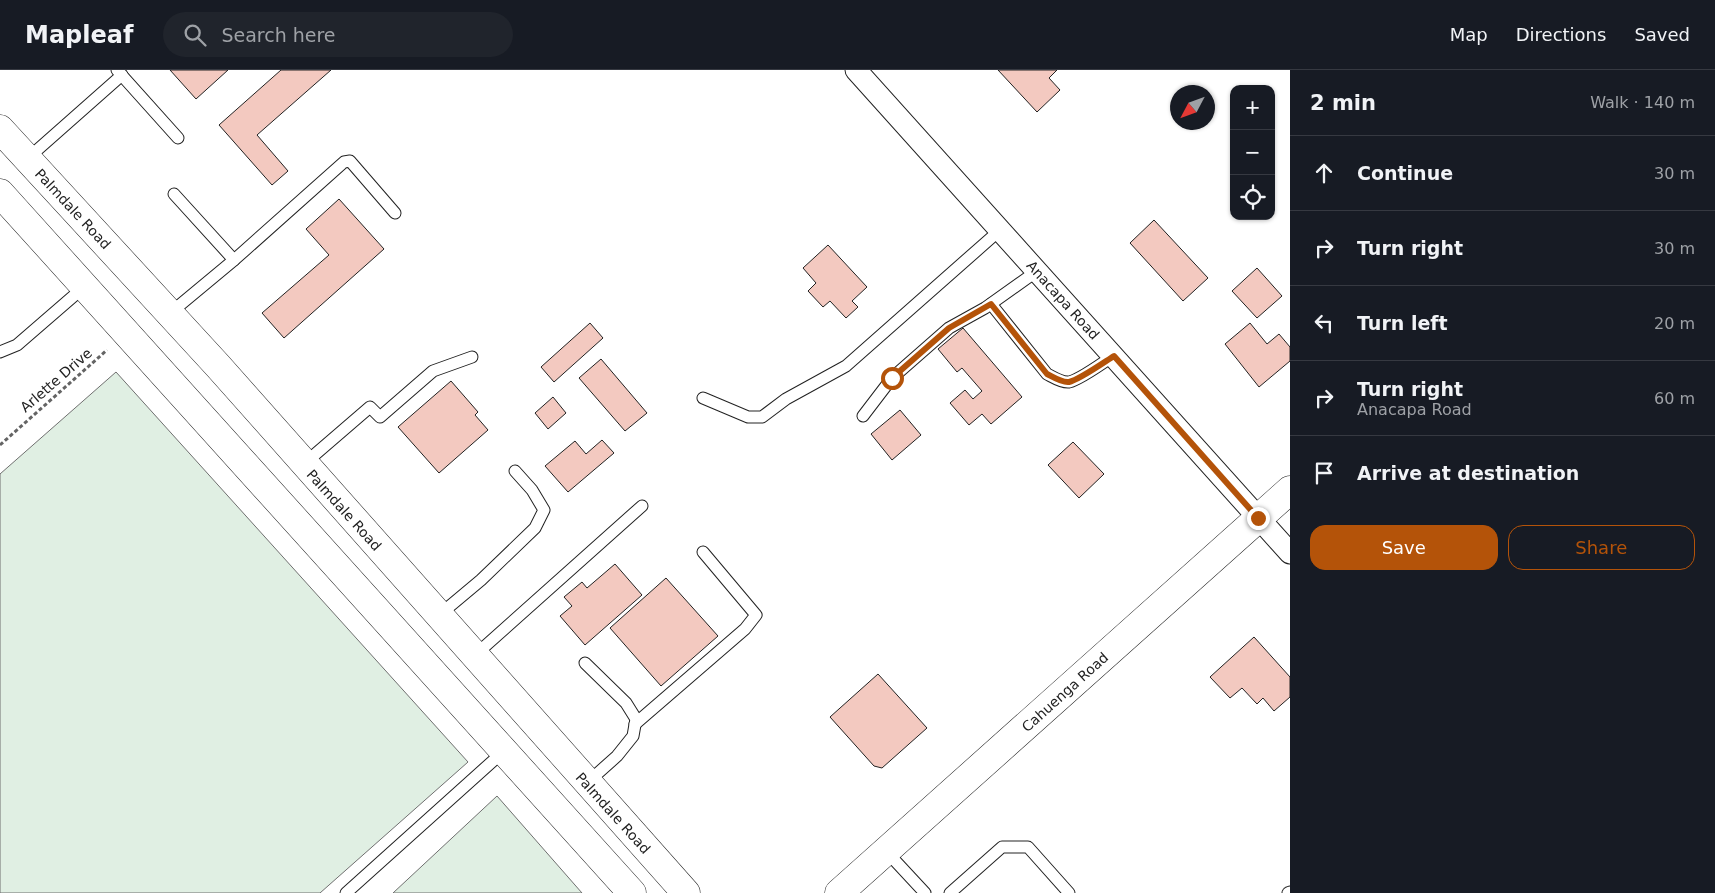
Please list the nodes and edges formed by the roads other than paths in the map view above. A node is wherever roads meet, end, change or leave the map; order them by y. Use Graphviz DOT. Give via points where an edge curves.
graph roads {
  1 [pos="856,70"];
  2 [pos="120,72"];
  3 [pos="0,129"];
  4 [pos="178,138"];
  5 [pos="27,159"];
  6 [pos="0,193"];
  7 [pos="174,194"];
  8 [pos="395,213"];
  9 [pos="1000,230"];
  10 [pos="234,260"];
  11 [pos="1037,271"];
  12 [pos="84,287"];
  13 [pos="991,304"];
  14 [pos="169,314"];
  15 [pos="0,352"];
  16 [pos="1114,356"];
  17 [pos="472,357"];
  18 [pos="703,398"];
  19 [pos="863,416"];
  20 [pos="303,464"];
  21 [pos="515,471"];
  22 [pos="1290,490"];
  23 [pos="642,506"];
  24 [pos="1258,518"];
  25 [pos="703,552"];
  26 [pos="1290,554"];
  27 [pos="438,616"];
  28 [pos="474,656"];
  29 [pos="585,663"];
  30 [pos="635,724"];
  31 [pos="504,752"];
  32 [pos="587,784"];
  33 [pos="886,851"];
  34 [pos="346,893"];
  35 [pos="632,893"];
  36 [pos="686,893"];
  37 [pos="839,893"];
  38 [pos="925,893"];
  39 [pos="950,893"];
  40 [pos="1070,893"];
  1 -- 9 [label="street, Anacapa Road"];
  2 -- 4 [label="lane"];
  2 -- 5 [label="lane"];
  3 -- 5 [label="main road, Palmdale Road"];
  5 -- 14 [label="main road, Palmdale Road"];
  6 -- 12 [label="main road"];
  7 -- 10 [label="lane"];
  8 -- 10 [label="lane" via="348,160"];
  9 -- 11 [label="street, Anacapa Road"];
  9 -- 18 [label="lane" via="846,366 786,399 762,417 748,417"];
  10 -- 14 [label="lane"];
  11 -- 13 [label="lane"];
  11 -- 16 [label="street, Anacapa Road"];
  12 -- 15 [label="lane" via="17,345"];
  12 -- 31 [label="main road"];
  13 -- 16 [label="lane" via="1047,374 1058,380 1075,380"];
  13 -- 19 [label="lane" via="949,328 892,378"];
  14 -- 20 [label="main road, Palmdale Road"];
  16 -- 24 [label="street, Anacapa Road"];
  17 -- 20 [label="lane" via="433,371 380,417 370,407"];
  20 -- 27 [label="main road, Palmdale Road"];
  21 -- 27 [label="lane" via="544,510 535,528"];
  22 -- 24 [label="main road, Cahuenga Road"];
  23 -- 28 [label="lane"];
  24 -- 26 [label="street, Anacapa Road"];
  24 -- 33 [label="main road, Cahuenga Road"];
  25 -- 30 [label="lane" via="756,615 745,629"];
  27 -- 28 [label="main road, Palmdale Road"];
  28 -- 32 [label="main road, Palmdale Road"];
  29 -- 30 [label="lane" via="626,703 636,719"];
  30 -- 32 [label="lane" via="633,736 618,756"];
  31 -- 34 [label="lane"];
  31 -- 35 [label="main road"];
  32 -- 36 [label="main road, Palmdale Road"];
  33 -- 37 [label="main road, Cahuenga Road"];
  33 -- 38 [label="lane"];
  39 -- 40 [label="lane" via="1002,847 1028,848"];
}
